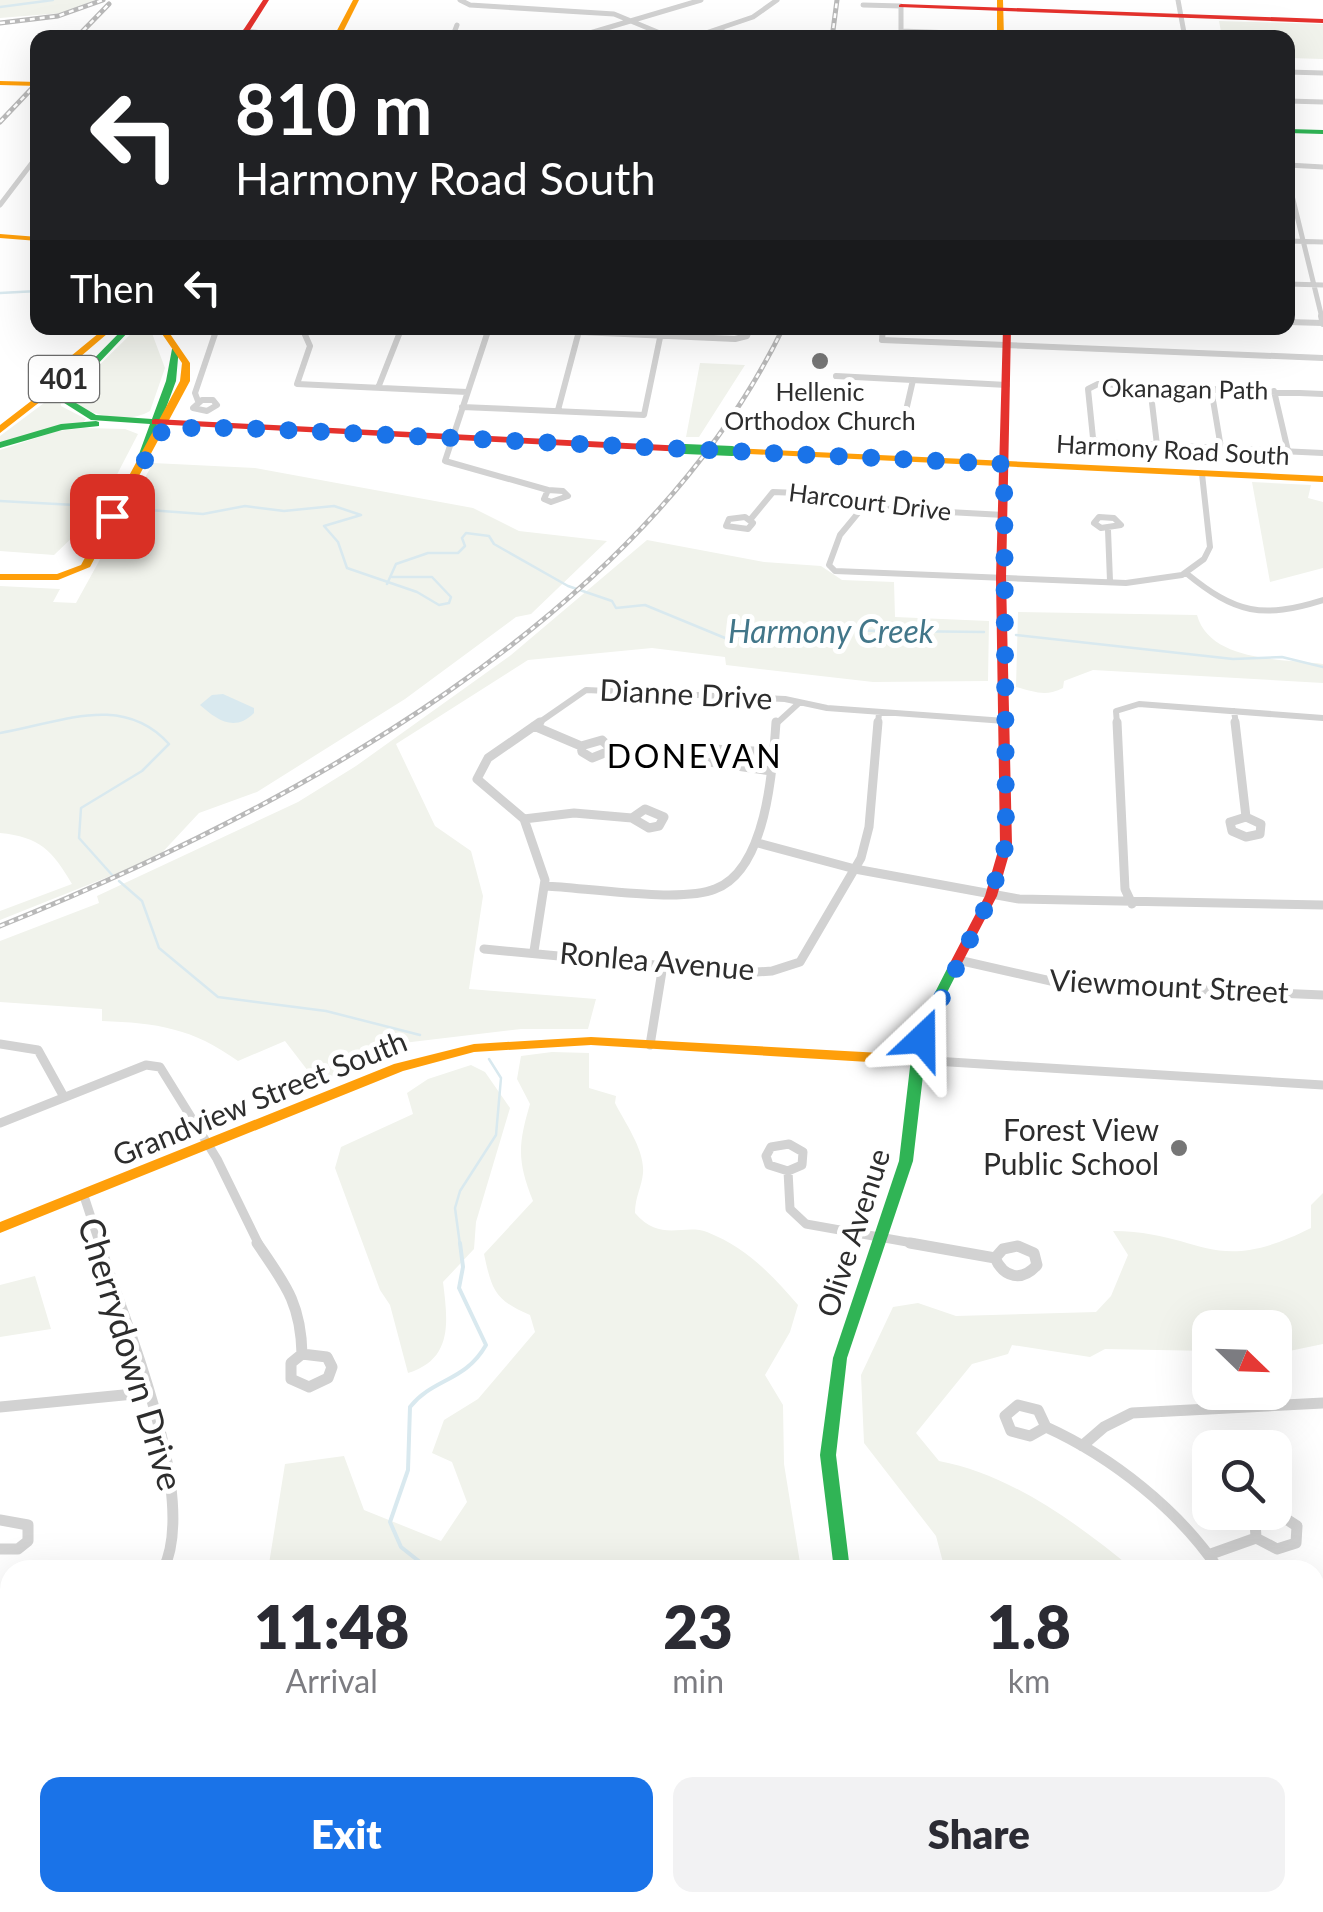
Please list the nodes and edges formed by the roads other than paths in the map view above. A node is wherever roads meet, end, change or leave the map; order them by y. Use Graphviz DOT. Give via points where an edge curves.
graph roads {
  1 [pos="266,0"];
  2 [pos="356,0"];
  3 [pos="367,0"];
  4 [pos="460,0"];
  5 [pos="701,0"];
  6 [pos="777,0"];
  7 [pos="1178,0"];
  8 [pos="492,2"];
  9 [pos="863,5"];
  10 [pos="1000,5"];
  11 [pos="902,6"];
  12 [pos="1182,16"];
  13 [pos="636,20"];
  14 [pos="1323,20"];
  15 [pos="458,26"];
  16 [pos="247,30"];
  17 [pos="340,30"];
  18 [pos="353,30"];
  19 [pos="456,30"];
  20 [pos="600,30"];
  21 [pos="656,30"];
  22 [pos="720,30"];
  23 [pos="901,30"];
  24 [pos="1001,30"];
  25 [pos="1184,30"];
  26 [pos="1295,72"];
  27 [pos="1323,73"];
  28 [pos="0,83"];
  29 [pos="30,84"];
  30 [pos="1295,101"];
  31 [pos="1323,102"];
  32 [pos="1295,131"];
  33 [pos="1323,132"];
  34 [pos="30,166"];
  35 [pos="1295,166"];
  36 [pos="1323,167"];
  37 [pos="0,205"];
  38 [pos="1295,217"];
  39 [pos="0,234"];
  40 [pos="30,236"];
  41 [pos="1295,241"];
  42 [pos="1302,241"];
  43 [pos="1323,242"];
  44 [pos="1295,284"];
  45 [pos="1312,285"];
  46 [pos="1323,285"];
  47 [pos="1295,322"];
  48 [pos="1323,323"];
  49 [pos="101,335"];
  50 [pos="118,335"];
  51 [pos="120,335"];
  52 [pos="167,335"];
  53 [pos="216,335"];
  54 [pos="305,335"];
  55 [pos="399,335"];
  56 [pos="487,335"];
  57 [pos="579,335"];
  58 [pos="660,335"];
  59 [pos="708,335"];
  60 [pos="745,335"];
  61 [pos="882,335"];
  62 [pos="1007,335"];
  63 [pos="882,340"];
  64 [pos="1007,345"];
  65 [pos="176,349"];
  66 [pos="1323,358"];
  67 [pos="836,376"];
  68 [pos="913,380"];
  69 [pos="1006,385"];
  70 [pos="1150,386"];
  71 [pos="378,388"];
  72 [pos="1211,388"];
  73 [pos="1274,391"];
  74 [pos="467,392"];
  75 [pos="1323,394"];
  76 [pos="198,400"];
  77 [pos="462,407"];
  78 [pos="174,409"];
  79 [pos="558,410"];
  80 [pos="0,416"];
  81 [pos="852,422"];
  82 [pos="159,425"];
  83 [pos="208,425"];
  84 [pos="242,428"];
  85 [pos="0,430"];
  86 [pos="452,438"];
  87 [pos="1157,444"];
  88 [pos="0,446"];
  89 [pos="1221,448"];
  90 [pos="1288,451"];
  91 [pos="1323,453"];
  92 [pos="1004,464"];
  93 [pos="1202,474"];
  94 [pos="1323,479"];
  95 [pos="548,490"];
  96 [pos="868,501"];
  97 [pos="1004,515"];
  98 [pos="750,520"];
  99 [pos="1108,530"];
  100 [pos="1186,573"];
  101 [pos="0,577"];
  102 [pos="1001,578"];
  103 [pos="1110,581"];
  104 [pos="1323,600"];
  105 [pos="799,704"];
  106 [pos="1234,712"];
  107 [pos="879,713"];
  108 [pos="1323,718"];
  109 [pos="1006,721"];
  110 [pos="534,726"];
  111 [pos="581,746"];
  112 [pos="774,752"];
  113 [pos="771,771"];
  114 [pos="1246,817"];
  115 [pos="632,818"];
  116 [pos="524,819"];
  117 [pos="758,843"];
  118 [pos="855,869"];
  119 [pos="546,886"];
  120 [pos="991,896"];
  121 [pos="1132,904"];
  122 [pos="1323,905"];
  123 [pos="484,949"];
  124 [pos="534,951"];
  125 [pos="958,960"];
  126 [pos="663,965"];
  127 [pos="1323,995"];
  128 [pos="0,1044"];
  129 [pos="650,1044"];
  130 [pos="918,1060"];
  131 [pos="1323,1085"];
  132 [pos="64,1097"];
  133 [pos="0,1123"];
  134 [pos="209,1146"];
  135 [pos="788,1171"];
  136 [pos="84,1196"];
  137 [pos="0,1228"];
  138 [pos="881,1239"];
  139 [pos="994,1258"];
  140 [pos="302,1354"];
  141 [pos="144,1392"];
  142 [pos="1323,1403"];
  143 [pos="0,1407"];
  144 [pos="1046,1428"];
  145 [pos="1082,1446"];
  146 [pos="0,1520"];
  147 [pos="1292,1522"];
  148 [pos="1256,1530"];
  149 [pos="1256,1538"];
  150 [pos="0,1549"];
  151 [pos="1211,1554"];
  152 [pos="168,1560"];
  153 [pos="841,1560"];
  154 [pos="1214,1560"];
  1 -- 16 [label="main road"];
  2 -- 17 [label="main road"];
  3 -- 18 [label="main road"];
  4 -- 8 [label="street"];
  5 -- 13 [label="street"];
  6 -- 22 [label="street"];
  7 -- 12 [label="street"];
  8 -- 13 [label="street"];
  9 -- 11 [label="street"];
  10 -- 11 [label="main road"];
  10 -- 12 [label="main road"];
  10 -- 24 [label="main road"];
  11 -- 23 [label="street"];
  12 -- 14 [label="main road"];
  12 -- 25 [label="street"];
  13 -- 20 [label="street"];
  13 -- 21 [label="street"];
  15 -- 19 [label="street"];
  26 -- 27 [label="street"];
  28 -- 29 [label="main road"];
  30 -- 31 [label="street"];
  32 -- 33 [label="main road"];
  34 -- 37 [label="street"];
  35 -- 36 [label="street"];
  38 -- 42 [label="street"];
  39 -- 40 [label="main road"];
  41 -- 42 [label="street"];
  42 -- 43 [label="street"];
  42 -- 45 [label="street"];
  44 -- 45 [label="street"];
  45 -- 46 [label="street"];
  45 -- 48 [label="street"];
  47 -- 48 [label="street"];
  49 -- 80 [label="main road, 401"];
  50 -- 85 [label="main road, 401"];
  51 -- 82 [label="main road" via="66,400 83,415"];
  52 -- 65 [label="main road"];
  53 -- 76 [label="street"];
  54 -- 71 [label="street" via="310,346 297,384"];
  55 -- 71 [label="street"];
  56 -- 74 [label="street"];
  57 -- 79 [label="street"];
  58 -- 79 [label="street" via="644,415"];
  59 -- 60 [label="street"];
  61 -- 63 [label="street"];
  62 -- 64 [label="main road, Olive Avenue"];
  63 -- 64 [label="street"];
  64 -- 66 [label="street"];
  64 -- 69 [label="main road, Olive Avenue"];
  65 -- 78 [label="main road" via="187,372"];
  65 -- 82 [label="main road"];
  67 -- 68 [label="street"];
  68 -- 69 [label="street"];
  68 -- 81 [label="street" via="904,415"];
  69 -- 92 [label="main road, Olive Avenue"];
  70 -- 72 [label="street, Okanagan Path"];
  70 -- 87 [label="street"];
  70 -- 87 [label="street, Okanagan Path" via="1089,387 1093,438"];
  71 -- 74 [label="street"];
  72 -- 73 [label="street, Okanagan Path"];
  72 -- 89 [label="street"];
  73 -- 75 [label="street, Okanagan Path"];
  73 -- 90 [label="street"];
  74 -- 77 [label="street"];
  77 -- 79 [label="street"];
  77 -- 86 [label="street"];
  78 -- 82 [label="main road"];
  78 -- 83 [label="main road"];
  82 -- 83 [label="main road, Harmony Road South"];
  82 -- 84 [label="main road, Harmony Road South"];
  82 -- 88 [label="main road" via="73,425"];
  82 -- 101 [label="main road" via="78,572"];
  83 -- 84 [label="main road, Harmony Road South"];
  84 -- 86 [label="main road, Harmony Road South"];
  86 -- 92 [label="main road, Harmony Road South, bridge"];
  86 -- 95 [label="street" via="448,465"];
  87 -- 89 [label="street, Okanagan Path"];
  89 -- 90 [label="street, Okanagan Path"];
  90 -- 91 [label="street, Okanagan Path"];
  92 -- 93 [label="main road, Harmony Road South"];
  92 -- 97 [label="main road, Olive Avenue"];
  93 -- 94 [label="main road, Harmony Road South"];
  93 -- 100 [label="street" via="1210,547"];
  96 -- 97 [label="street, Harcourt Drive" via="892,510"];
  96 -- 98 [label="street, Harcourt Drive" via="774,492"];
  96 -- 102 [label="street" via="840,535 829,564 835,571"];
  97 -- 102 [label="main road, Olive Avenue"];
  99 -- 103 [label="street"];
  100 -- 103 [label="street"];
  100 -- 104 [label="street" via="1218,600 1246,612 1279,615"];
  102 -- 103 [label="street"];
  102 -- 109 [label="main road, Olive Avenue"];
  105 -- 107 [label="street, Dianne Drive"];
  105 -- 110 [label="street, Dianne Drive" via="586,690"];
  105 -- 112 [label="street" via="776,721"];
  106 -- 108 [label="street"];
  106 -- 114 [label="street"];
  106 -- 121 [label="street" via="1138,704 1116,711 1125,889"];
  107 -- 109 [label="street, Dianne Drive"];
  107 -- 118 [label="street, Ronlea Avenue" via="869,828"];
  109 -- 120 [label="main road, Olive Avenue" via="1007,834"];
  110 -- 111 [label="street"];
  110 -- 116 [label="street, Dianne Drive" via="488,758 477,780"];
  112 -- 113 [label="street"];
  112 -- 113 [label="street" via="712,749 702,761"];
  113 -- 117 [label="street"];
  115 -- 116 [label="street" via="554,813"];
  116 -- 119 [label="street"];
  117 -- 118 [label="street"];
  117 -- 119 [label="street" via="718,889 688,894"];
  118 -- 120 [label="street"];
  118 -- 126 [label="street, Ronlea Avenue" via="800,962 742,972"];
  119 -- 124 [label="street"];
  120 -- 121 [label="street"];
  120 -- 125 [label="main road, Olive Avenue"];
  121 -- 122 [label="street"];
  123 -- 124 [label="street, Ronlea Avenue"];
  124 -- 126 [label="street, Ronlea Avenue"];
  125 -- 127 [label="street, Viewmount Street" via="1064,984"];
  125 -- 130 [label="main road, Olive Avenue" via="928,1018"];
  126 -- 129 [label="street"];
  128 -- 132 [label="street" via="38,1050"];
  129 -- 130 [label="main road, Grandview Street South"];
  129 -- 134 [label="main road, Grandview Street South" via="518,1042 434,1057"];
  130 -- 131 [label="street, Grandview Street South"];
  130 -- 138 [label="main road, Olive Avenue" via="906,1162"];
  132 -- 133 [label="street"];
  132 -- 134 [label="street" via="146,1065 160,1067"];
  134 -- 136 [label="main road, Grandview Street South"];
  134 -- 140 [label="street" via="247,1228 292,1296"];
  135 -- 138 [label="street" via="794,1219"];
  136 -- 137 [label="main road, Grandview Street South"];
  136 -- 141 [label="street, Cherrydown Drive"];
  138 -- 139 [label="street"];
  138 -- 153 [label="main road, Olive Avenue" via="833,1395 828,1455"];
  141 -- 143 [label="street"];
  141 -- 152 [label="street, Cherrydown Drive" via="176,1511"];
  142 -- 145 [label="street" via="1132,1412"];
  144 -- 145 [label="street"];
  145 -- 151 [label="street"];
  146 -- 150 [label="street" via="28,1525 28,1541"];
  147 -- 149 [label="street" via="1298,1526 1296,1543 1277,1549"];
  148 -- 149 [label="street"];
  149 -- 151 [label="street"];
  151 -- 154 [label="street"];
}
